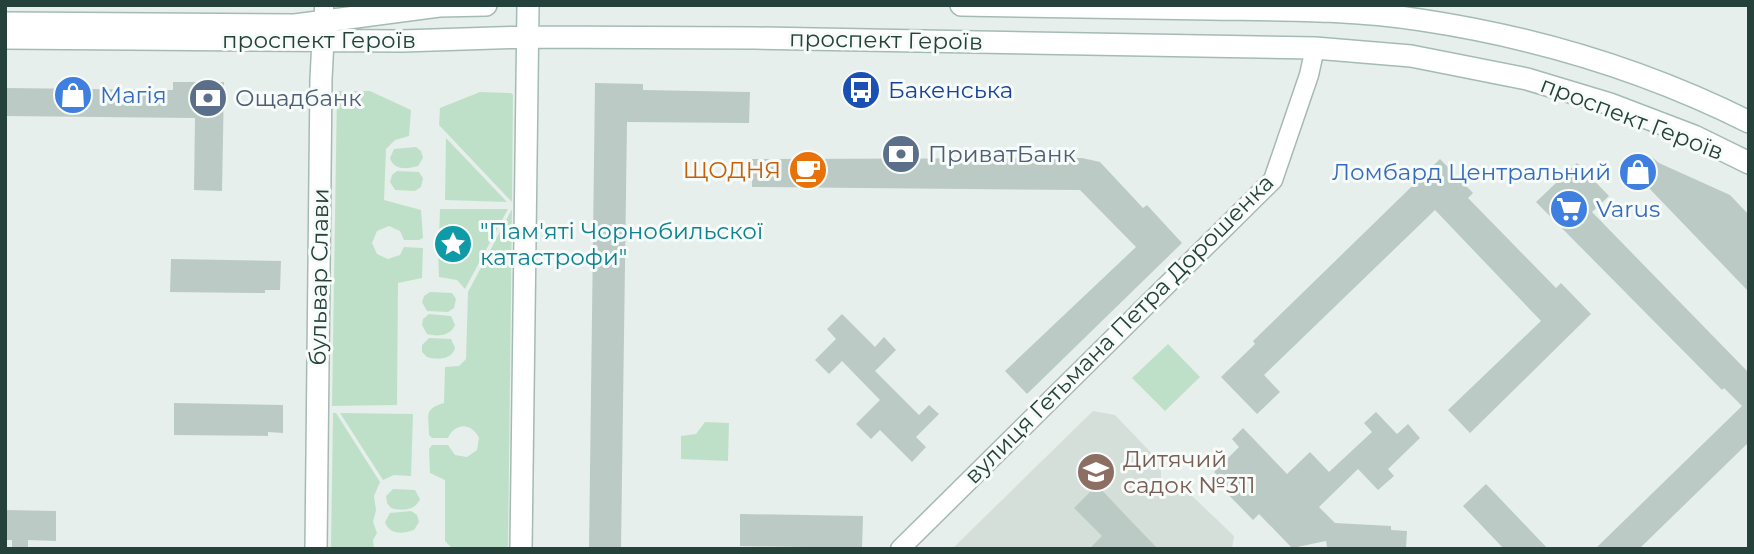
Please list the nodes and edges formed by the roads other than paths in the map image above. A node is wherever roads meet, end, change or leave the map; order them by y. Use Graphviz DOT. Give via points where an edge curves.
graph roads {
  1 [pos="486,5"];
  2 [pos="528,5"];
  3 [pos="961,5"];
  4 [pos="324,22"];
  5 [pos="5,23"];
  6 [pos="527,37"];
  7 [pos="5,38"];
  8 [pos="1315,48"];
  9 [pos="1749,122"];
  10 [pos="1749,163"];
  11 [pos="316,549"];
  12 [pos="521,549"];
  13 [pos="900,549"];
  1 -- 4 [label="main road, проспект Героїв" via="439,6"];
  2 -- 6 [label="main road"];
  3 -- 9 [label="main road, проспект Героїв" via="1318,11 1418,19 1484,30 1622,68"];
  4 -- 5 [label="main road, проспект Героїв"];
  4 -- 6 [label="main road, проспект Героїв" via="402,41"];
  4 -- 7 [label="main road, проспект Героїв"];
  4 -- 11 [label="main road, бульвар Слави"];
  6 -- 8 [label="main road, проспект Героїв"];
  6 -- 12 [label="main road"];
  8 -- 10 [label="main road, проспект Героїв" via="1411,56 1527,79 1694,136"];
  8 -- 13 [label="street, вулиця Гетьмана Петра Дорошенка" via="1273,180"];
}
